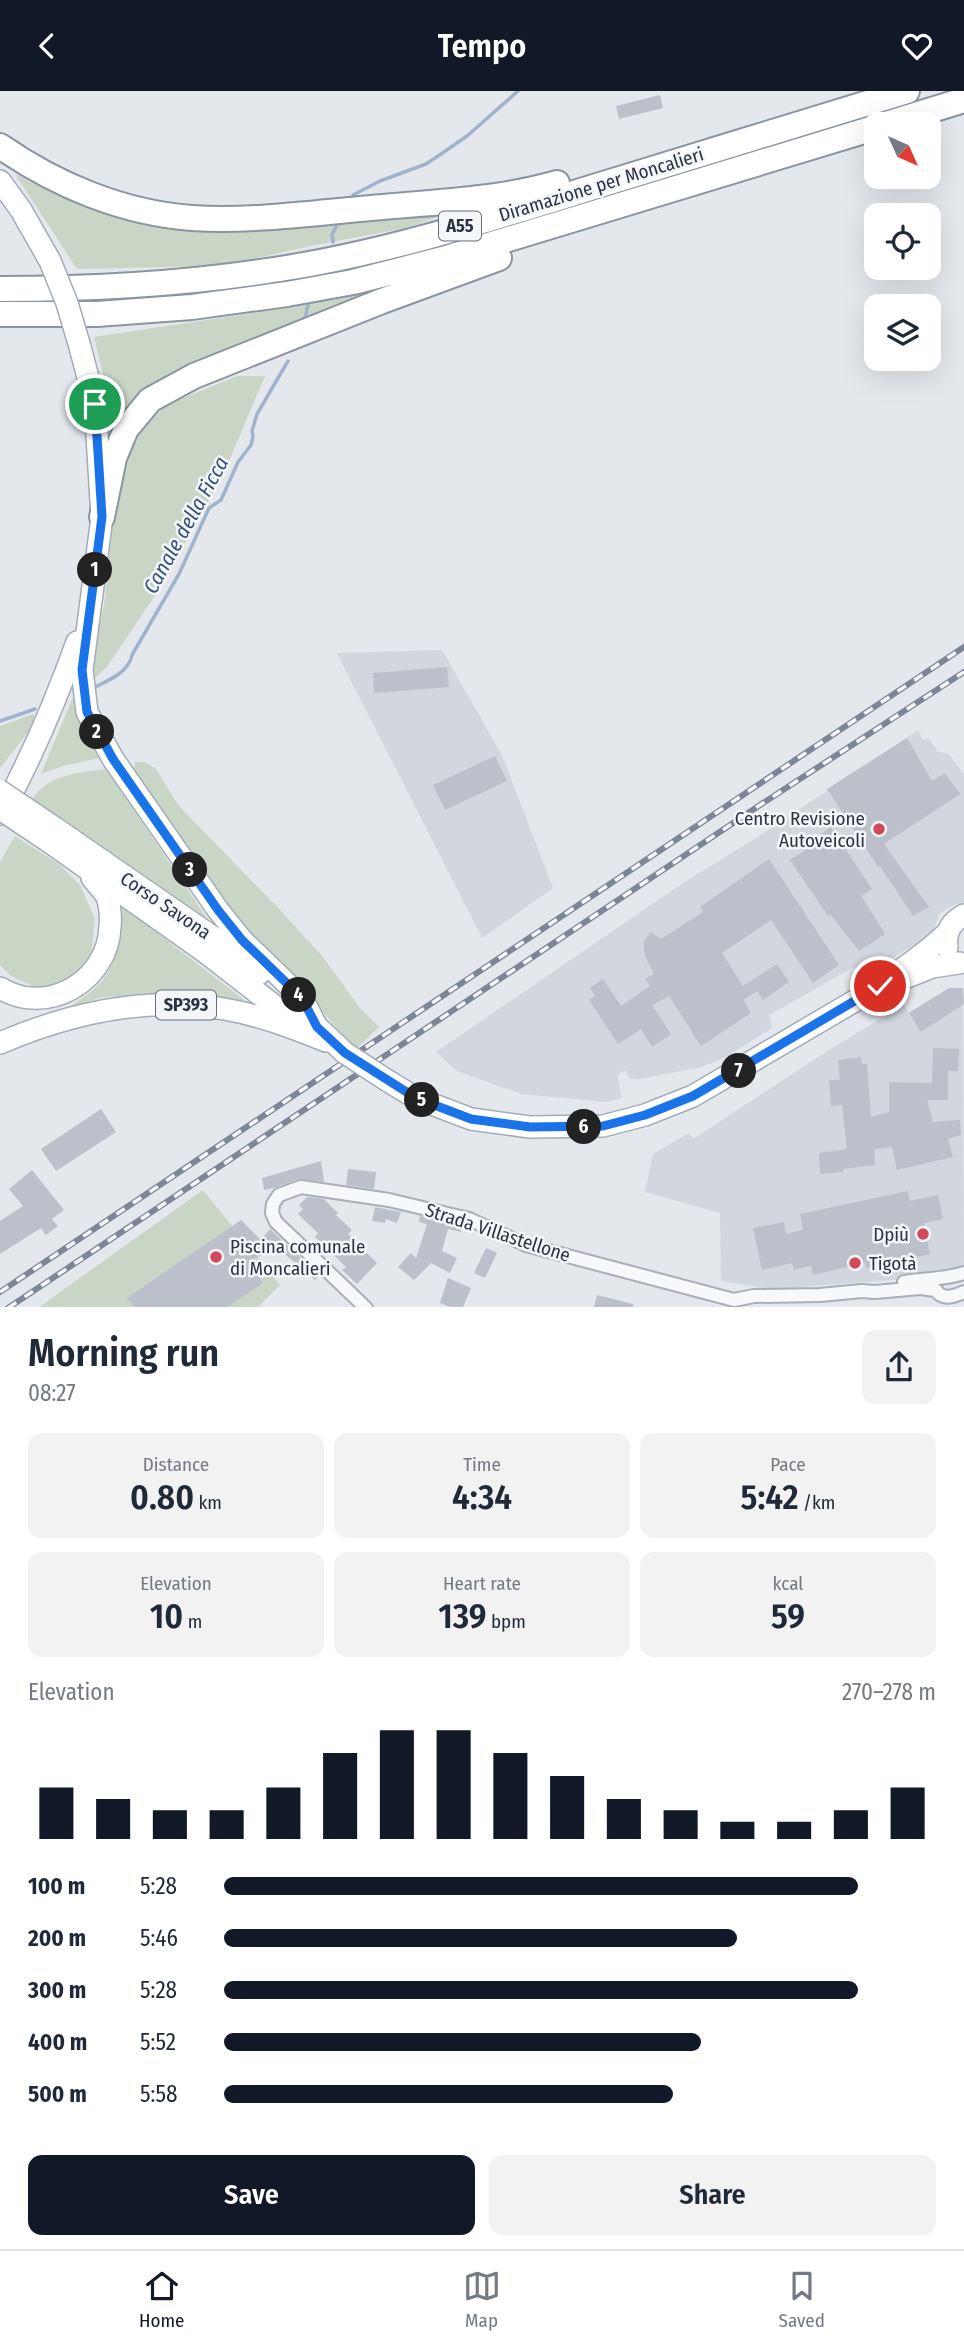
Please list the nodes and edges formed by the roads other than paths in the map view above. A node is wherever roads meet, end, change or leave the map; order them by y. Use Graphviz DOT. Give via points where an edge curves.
graph roads {
  1 [pos="907,91"];
  2 [pos="964,100"];
  3 [pos="925,112"];
  4 [pos="864,131"];
  5 [pos="0,146"];
  6 [pos="685,159"];
  7 [pos="0,181"];
  8 [pos="593,214"];
  9 [pos="0,289"];
  10 [pos="0,314"];
  11 [pos="102,517"];
  12 [pos="90,604"];
  13 [pos="0,791"];
  14 [pos="0,809"];
  15 [pos="0,816"];
  16 [pos="52,835"];
  17 [pos="79,863"];
  18 [pos="964,915"];
  19 [pos="947,933"];
  20 [pos="961,964"];
  21 [pos="880,986"];
  22 [pos="0,988"];
  23 [pos="314,1031"];
  24 [pos="0,1043"];
  25 [pos="964,1273"];
  26 [pos="947,1291"];
  27 [pos="732,1304"];
  28 [pos="366,1307"];
  29 [pos="935,1307"];
  1 -- 6 [label="highway, Diramazione per Moncalieri / A55"];
  2 -- 3 [label="highway"];
  4 -- 8 [label="highway, Diramazione per Moncalieri / A55"];
  5 -- 6 [label="highway" via="36,169 93,195 160,213 225,219 488,195"];
  6 -- 9 [label="highway, Diramazione per Moncalieri / A55" via="433,234 293,267 90,289"];
  7 -- 11 [label="main road, bridge" via="50,261 67,303 95,404"];
  8 -- 10 [label="highway, Diramazione per Moncalieri / A55" via="443,259 287,294 97,314"];
  8 -- 11 [label="highway" via="499,258 194,376 150,400 126,429 114,458"];
  11 -- 12 [label="main road"];
  12 -- 15 [label="main road" via="47,723"];
  12 -- 23 [label="main road" via="82,684 96,732 218,910 302,998"];
  13 -- 16 [label="main road, Corso Savona, bridge"];
  14 -- 16 [label="main road, Corso Savona, bridge"];
  16 -- 17 [label="main road, Corso Savona"];
  16 -- 23 [label="main road, Corso Savona" via="217,940 262,976"];
  17 -- 22 [label="main road" via="106,896 111,917 110,937 92,974 61,995 44,999 29,999"];
  17 -- 23 [label="main road, Corso Savona"];
  18 -- 19 [label="main road, Corso Savona"];
  19 -- 20 [label="main road" via="947,947"];
  19 -- 21 [label="main road, Corso Savona"];
  20 -- 21 [label="main road, Corso Savona" via="932,967"];
  21 -- 23 [label="main road, Corso Savona, bridge" via="693,1096 603,1126 530,1127 471,1119 416,1098"];
  23 -- 24 [label="main road, SP393" via="183,1004 122,1007 71,1018"];
  25 -- 26 [label="street"];
  26 -- 27 [label="street" via="924,1278 862,1291 754,1296"];
  26 -- 29 [label="street"];
  27 -- 28 [label="street, Strada Villastellone" via="526,1245 445,1212 311,1188 279,1195 273,1204 276,1222"];
}
